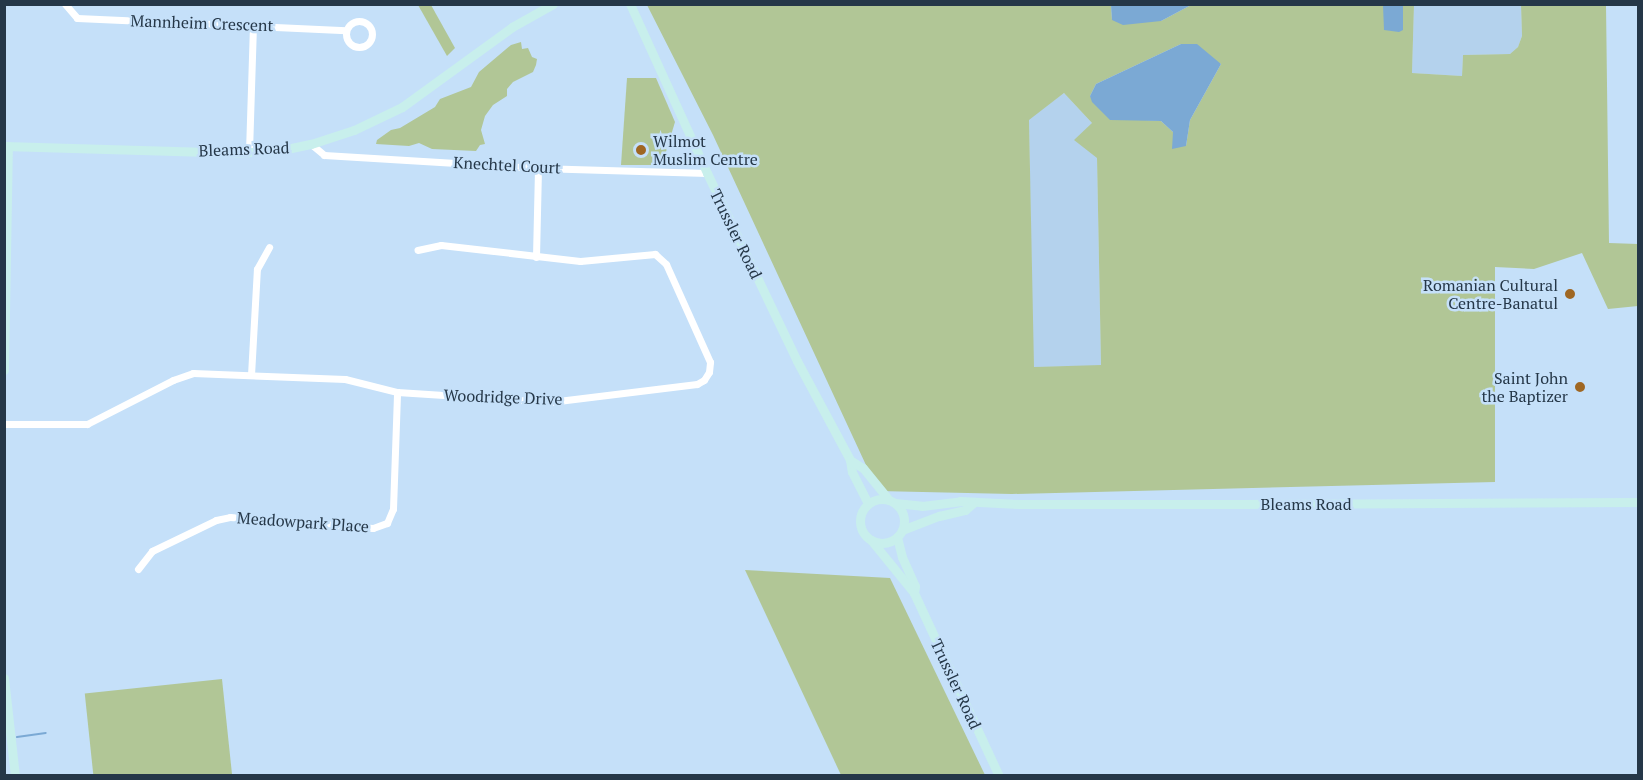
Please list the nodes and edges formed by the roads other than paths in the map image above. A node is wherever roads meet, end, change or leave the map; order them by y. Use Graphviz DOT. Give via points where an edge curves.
graph roads {
  1 [pos="65,4"];
  2 [pos="553,4"];
  3 [pos="630,4"];
  4 [pos="253,25"];
  5 [pos="346,30"];
  6 [pos="312,144"];
  7 [pos="6,146"];
  8 [pos="249,152"];
  9 [pos="538,168"];
  10 [pos="707,173"];
  11 [pos="269,247"];
  12 [pos="418,250"];
  13 [pos="536,257"];
  14 [pos="4,370"];
  15 [pos="251,375"];
  16 [pos="397,392"];
  17 [pos="4,424"];
  18 [pos="850,460"];
  19 [pos="892,502"];
  20 [pos="1638,502"];
  21 [pos="868,503"];
  22 [pos="973,503"];
  23 [pos="899,533"];
  24 [pos="871,540"];
  25 [pos="138,569"];
  26 [pos="914,593"];
  27 [pos="4,678"];
  28 [pos="5,686"];
  29 [pos="15,776"];
  30 [pos="999,776"];
  1 -- 4 [label="street, Mannheim Crescent" via="76,18"];
  2 -- 6 [label="main road, Bleams Road" via="512,27 402,107 354,130"];
  3 -- 10 [label="main road, Trussler Road"];
  4 -- 5 [label="street, Mannheim Crescent"];
  4 -- 8 [label="street"];
  6 -- 8 [label="main road, Bleams Road"];
  6 -- 9 [label="street, Knechtel Court" via="324,155"];
  7 -- 8 [label="main road, Bleams Road"];
  7 -- 14 [label="main road"];
  9 -- 10 [label="street, Knechtel Court"];
  9 -- 13 [label="street"];
  10 -- 18 [label="main road, Trussler Road" via="797,361"];
  11 -- 15 [label="street" via="257,269"];
  12 -- 13 [label="street, Woodridge Drive" via="441,245"];
  13 -- 16 [label="street, Woodridge Drive" via="580,261 646,253 659,256 710,362 706,378 697,384 550,402"];
  15 -- 16 [label="street, Woodridge Drive" via="358,380"];
  15 -- 17 [label="street, Woodridge Drive" via="183,376 87,424"];
  16 -- 25 [label="street, Meadowpark Place" via="393,509 387,523 373,528 230,517 152,551"];
  18 -- 19 [label="main road, Trussler Road" via="863,468"];
  18 -- 21 [label="main road, Trussler Road"];
  19 -- 21 [label="main road" via="882,499"];
  19 -- 22 [label="main road, Bleams Road" via="922,506"];
  19 -- 23 [label="main road" via="903,516"];
  20 -- 22 [label="main road, Bleams Road"];
  21 -- 24 [label="main road" via="859,522"];
  22 -- 23 [label="main road, Bleams Road" via="965,510"];
  23 -- 24 [label="main road" via="885,543"];
  23 -- 26 [label="main road, Trussler Road"];
  24 -- 26 [label="main road, Trussler Road"];
  26 -- 30 [label="main road, Trussler Road"];
  27 -- 28 [label="main road"];
  28 -- 29 [label="main road"];
}
